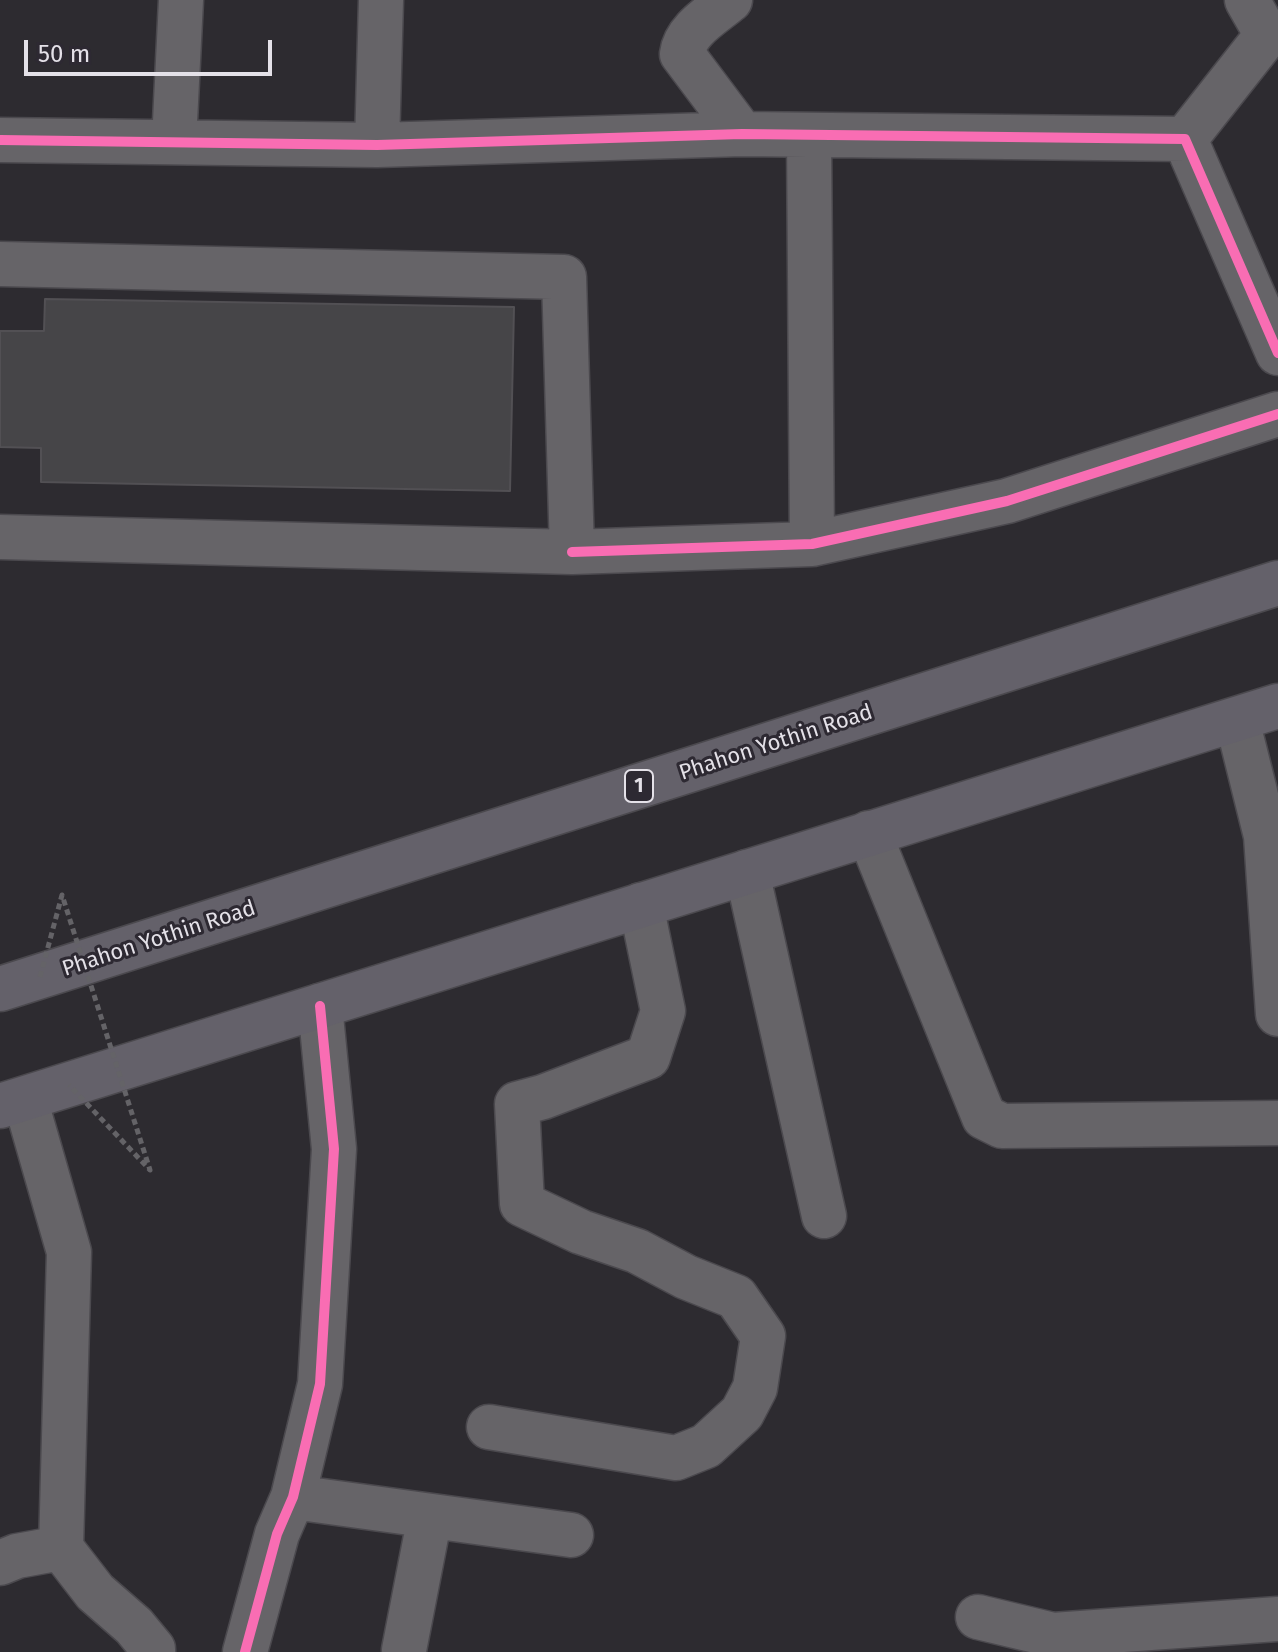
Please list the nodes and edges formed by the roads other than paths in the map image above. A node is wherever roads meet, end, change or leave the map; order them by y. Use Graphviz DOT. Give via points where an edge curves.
graph roads {
  1 [pos="181,0"];
  2 [pos="381,0"];
  3 [pos="730,0"];
  4 [pos="1264,22"];
  5 [pos="742,134"];
  6 [pos="809,136"];
  7 [pos="1185,139"];
  8 [pos="0,140"];
  9 [pos="174,142"];
  10 [pos="377,145"];
  11 [pos="0,264"];
  12 [pos="1278,353"];
  13 [pos="1278,414"];
  14 [pos="0,537"];
  15 [pos="812,544"];
  16 [pos="572,552"];
  17 [pos="1278,583"];
  18 [pos="1278,706"];
  19 [pos="1237,720"];
  20 [pos="869,833"];
  21 [pos="1272,835"];
  22 [pos="747,872"];
  23 [pos="641,905"];
  24 [pos="20,983"];
  25 [pos="320,1006"];
  26 [pos="1278,1014"];
  27 [pos="13,1102"];
  28 [pos="1278,1123"];
  29 [pos="824,1216"];
  30 [pos="489,1427"];
  31 [pos="293,1497"];
  32 [pos="430,1516"];
  33 [pos="571,1535"];
  34 [pos="61,1548"];
  35 [pos="0,1563"];
  36 [pos="978,1617"];
  37 [pos="1278,1619"];
  38 [pos="1053,1644"];
  39 [pos="404,1650"];
  40 [pos="153,1652"];
  41 [pos="245,1652"];
  1 -- 9 [label="street"];
  2 -- 10 [label="street"];
  3 -- 5 [label="street" via="688,35 682,54"];
  4 -- 7 [label="street"];
  5 -- 6 [label="street"];
  5 -- 10 [label="street"];
  6 -- 7 [label="street"];
  6 -- 15 [label="street"];
  7 -- 12 [label="street"];
  8 -- 9 [label="street"];
  9 -- 10 [label="street"];
  11 -- 16 [label="street" via="564,277"];
  13 -- 15 [label="street" via="1007,501"];
  14 -- 16 [label="street"];
  15 -- 16 [label="street"];
  17 -- 24 [label="main road, Phahon Yothin Road / 1"];
  18 -- 19 [label="main road"];
  19 -- 20 [label="main road"];
  19 -- 21 [label="street"];
  20 -- 22 [label="main road"];
  20 -- 28 [label="street" via="984,1117 1002,1126"];
  21 -- 26 [label="street"];
  22 -- 23 [label="main road"];
  22 -- 29 [label="street"];
  23 -- 25 [label="main road"];
  23 -- 30 [label="street" via="663,1011 648,1057 517,1104 522,1204 736,1297 763,1336 755,1388 742,1413 706,1446 676,1458"];
  25 -- 27 [label="main road"];
  25 -- 31 [label="street" via="334,1149 320,1384"];
  27 -- 34 [label="street" via="69,1252"];
  31 -- 32 [label="street"];
  31 -- 41 [label="street" via="277,1534"];
  32 -- 33 [label="street"];
  32 -- 39 [label="street"];
  34 -- 35 [label="street"];
  34 -- 40 [label="street"];
  36 -- 38 [label="street"];
  37 -- 38 [label="street"];
}
